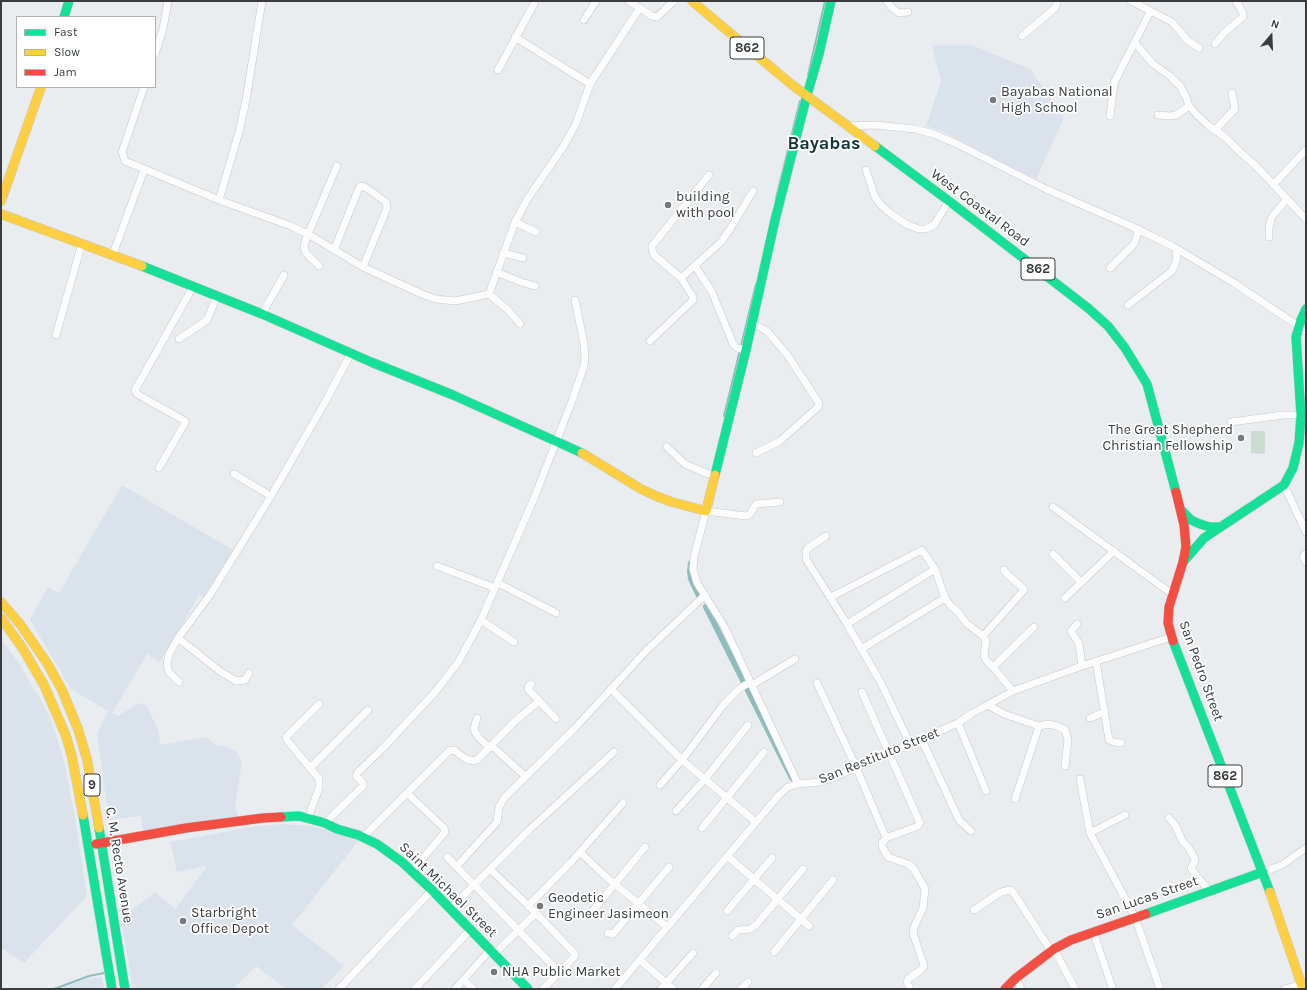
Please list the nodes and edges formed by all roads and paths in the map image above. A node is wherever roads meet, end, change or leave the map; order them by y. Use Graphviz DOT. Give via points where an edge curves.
graph roads {
  1 [pos="69,1"];
  2 [pos="168,1"];
  3 [pos="262,1"];
  4 [pos="596,1"];
  5 [pos="629,1"];
  6 [pos="674,1"];
  7 [pos="692,1"];
  8 [pos="831,1"];
  9 [pos="887,1"];
  10 [pos="1057,1"];
  11 [pos="1131,1"];
  12 [pos="1236,1"];
  13 [pos="534,4"];
  14 [pos="640,9"];
  15 [pos="908,12"];
  16 [pos="1150,12"];
  17 [pos="64,16"];
  18 [pos="584,20"];
  19 [pos="1022,36"];
  20 [pos="515,37"];
  21 [pos="1135,43"];
  22 [pos="1215,44"];
  23 [pos="1199,48"];
  24 [pos="156,51"];
  25 [pos="498,70"];
  26 [pos="590,84"];
  27 [pos="41,88"];
  28 [pos="144,88"];
  29 [pos="1232,93"];
  30 [pos="807,95"];
  31 [pos="1189,106"];
  32 [pos="1158,115"];
  33 [pos="1110,116"];
  34 [pos="848,126"];
  35 [pos="1215,130"];
  36 [pos="1306,150"];
  37 [pos="337,166"];
  38 [pos="144,170"];
  39 [pos="866,170"];
  40 [pos="709,175"];
  41 [pos="1273,185"];
  42 [pos="753,191"];
  43 [pos="1287,199"];
  44 [pos="219,200"];
  45 [pos="1,201"];
  46 [pos="949,202"];
  47 [pos="1,214"];
  48 [pos="1306,219"];
  49 [pos="515,222"];
  50 [pos="1139,229"];
  51 [pos="536,232"];
  52 [pos="308,234"];
  53 [pos="1269,237"];
  54 [pos="82,243"];
  55 [pos="1177,249"];
  56 [pos="334,250"];
  57 [pos="503,253"];
  58 [pos="113,254"];
  59 [pos="523,258"];
  60 [pos="319,266"];
  61 [pos="696,266"];
  62 [pos="363,267"];
  63 [pos="1110,268"];
  64 [pos="496,272"];
  65 [pos="284,275"];
  66 [pos="681,278"];
  67 [pos="535,286"];
  68 [pos="193,287"];
  69 [pos="489,294"];
  70 [pos="217,296"];
  71 [pos="575,300"];
  72 [pos="1128,305"];
  73 [pos="1306,309"];
  74 [pos="262,314"];
  75 [pos="752,323"];
  76 [pos="520,324"];
  77 [pos="1302,329"];
  78 [pos="56,335"];
  79 [pos="180,339"];
  80 [pos="650,341"];
  81 [pos="742,349"];
  82 [pos="351,353"];
  83 [pos="1301,415"];
  84 [pos="1231,422"];
  85 [pos="556,442"];
  86 [pos="667,448"];
  87 [pos="756,453"];
  88 [pos="159,468"];
  89 [pos="234,474"];
  90 [pos="711,474"];
  91 [pos="1284,485"];
  92 [pos="271,496"];
  93 [pos="780,502"];
  94 [pos="1053,507"];
  95 [pos="706,511"];
  96 [pos="1182,511"];
  97 [pos="1220,527"];
  98 [pos="1306,532"];
  99 [pos="826,536"];
  100 [pos="1114,551"];
  101 [pos="1306,553"];
  102 [pos="1053,554"];
  103 [pos="1183,562"];
  104 [pos="1306,562"];
  105 [pos="437,566"];
  106 [pos="935,569"];
  107 [pos="1004,570"];
  108 [pos="1082,582"];
  109 [pos="497,586"];
  110 [pos="1172,594"];
  111 [pos="705,595"];
  112 [pos="831,597"];
  113 [pos="945,598"];
  114 [pos="1065,598"];
  115 [pos="1,602"];
  116 [pos="556,613"];
  117 [pos="1,618"];
  118 [pos="481,620"];
  119 [pos="847,624"];
  120 [pos="1077,624"];
  121 [pos="1034,627"];
  122 [pos="983,636"];
  123 [pos="1171,637"];
  124 [pos="178,638"];
  125 [pos="514,642"];
  126 [pos="861,649"];
  127 [pos="795,659"];
  128 [pos="1096,661"];
  129 [pos="1082,666"];
  130 [pos="993,667"];
  131 [pos="249,673"];
  132 [pos="179,682"];
  133 [pos="817,683"];
  134 [pos="531,684"];
  135 [pos="749,684"];
  136 [pos="611,689"];
  137 [pos="1013,691"];
  138 [pos="862,692"];
  139 [pos="539,701"];
  140 [pos="319,704"];
  141 [pos="988,706"];
  142 [pos="368,710"];
  143 [pos="1105,712"];
  144 [pos="477,718"];
  145 [pos="1090,718"];
  146 [pos="556,719"];
  147 [pos="958,723"];
  148 [pos="748,725"];
  149 [pos="1039,726"];
  150 [pos="922,740"];
  151 [pos="1122,743"];
  152 [pos="910,744"];
  153 [pos="491,747"];
  154 [pos="614,752"];
  155 [pos="764,752"];
  156 [pos="888,753"];
  157 [pos="682,760"];
  158 [pos="1065,766"];
  159 [pos="856,767"];
  160 [pos="310,768"];
  161 [pos="525,776"];
  162 [pos="705,779"];
  163 [pos="1080,779"];
  164 [pos="798,784"];
  165 [pos="660,785"];
  166 [pos="986,791"];
  167 [pos="407,793"];
  168 [pos="727,798"];
  169 [pos="1016,799"];
  170 [pos="623,803"];
  171 [pos="676,811"];
  172 [pos="1125,815"];
  173 [pos="308,818"];
  174 [pos="1169,818"];
  175 [pos="756,822"];
  176 [pos="325,823"];
  177 [pos="702,828"];
  178 [pos="971,831"];
  179 [pos="1090,833"];
  180 [pos="363,838"];
  181 [pos="886,838"];
  182 [pos="102,843"];
  183 [pos="88,845"];
  184 [pos="645,847"];
  185 [pos="1306,848"];
  186 [pos="580,852"];
  187 [pos="728,856"];
  188 [pos="447,858"];
  189 [pos="772,858"];
  190 [pos="456,867"];
  191 [pos="669,867"];
  192 [pos="490,869"];
  193 [pos="803,869"];
  194 [pos="412,871"];
  195 [pos="1263,872"];
  196 [pos="754,880"];
  197 [pos="834,880"];
  198 [pos="615,884"];
  199 [pos="474,885"];
  200 [pos="432,890"];
  201 [pos="1209,891"];
  202 [pos="778,900"];
  203 [pos="639,904"];
  204 [pos="528,906"];
  205 [pos="450,909"];
  206 [pos="974,910"];
  207 [pos="727,911"];
  208 [pos="592,912"];
  209 [pos="536,913"];
  210 [pos="1135,917"];
  211 [pos="800,918"];
  212 [pos="809,926"];
  213 [pos="667,927"];
  214 [pos="470,930"];
  215 [pos="518,931"];
  216 [pos="1093,931"];
  217 [pos="608,933"];
  218 [pos="732,936"];
  219 [pos="1052,950"];
  220 [pos="492,952"];
  221 [pos="774,952"];
  222 [pos="693,953"];
  223 [pos="640,960"];
  224 [pos="559,972"];
  225 [pos="716,973"];
  226 [pos="1016,978"];
  227 [pos="464,980"];
  228 [pos="748,982"];
  229 [pos="666,983"];
  230 [pos="1112,987"];
  231 [pos="1303,987"];
  232 [pos="524,988"];
  233 [pos="112,989"];
  234 [pos="125,989"];
  235 [pos="339,989"];
  236 [pos="415,989"];
  237 [pos="455,989"];
  238 [pos="473,989"];
  239 [pos="543,989"];
  240 [pos="615,989"];
  241 [pos="661,989"];
  242 [pos="673,989"];
  243 [pos="702,989"];
  244 [pos="742,989"];
  245 [pos="910,989"];
  246 [pos="1005,989"];
  247 [pos="1021,989"];
  248 [pos="1075,989"];
  249 [pos="1160,989"];
  250 [pos="1285,989"];
  1 -- 17 [label="main road"];
  2 -- 24 [label="street"];
  3 -- 44 [label="street" via="246,100"];
  4 -- 18 [label="street"];
  5 -- 14 [label="street"];
  6 -- 14 [label="street" via="657,17"];
  7 -- 30 [label="main road, West Coastal Road / 862"];
  8 -- 30 [label="main road"];
  9 -- 15 [label="street" via="899,13"];
  10 -- 19 [label="street" via="1055,8"];
  11 -- 16 [label="street"];
  12 -- 22 [label="street" via="1244,17"];
  13 -- 20 [label="street"];
  14 -- 26 [label="street"];
  16 -- 21 [label="street"];
  16 -- 23 [label="street" via="1172,22 1188,41"];
  20 -- 25 [label="street"];
  20 -- 26 [label="street"];
  21 -- 31 [label="street" via="1153,64 1180,86"];
  21 -- 33 [label="street" via="1114,83"];
  26 -- 49 [label="street" via="576,124"];
  27 -- 45 [label="main road"];
  28 -- 38 [label="street" via="122,152 125,161"];
  29 -- 35 [label="street" via="1235,109"];
  30 -- 34 [label="main road, West Coastal Road / 862"];
  30 -- 75 [label="main road"];
  31 -- 32 [label="street" via="1176,115"];
  31 -- 35 [label="street"];
  34 -- 46 [label="main road, West Coastal Road / 862"];
  34 -- 50 [label="street" via="895,126 934,134 1073,202"];
  35 -- 41 [label="street" via="1256,166"];
  36 -- 41 [label="street"];
  37 -- 52 [label="street"];
  38 -- 44 [label="street"];
  38 -- 58 [label="street"];
  39 -- 46 [label="street" via="880,204 903,222 919,229 934,225"];
  40 -- 66 [label="street" via="652,246 654,255"];
  41 -- 43 [label="street"];
  42 -- 61 [label="street" via="725,236"];
  43 -- 48 [label="street"];
  43 -- 53 [label="street" via="1270,220"];
  44 -- 52 [label="street"];
  46 -- 96 [label="main road, West Coastal Road / 862" via="1088,308 1108,326 1125,348 1146,384"];
  47 -- 54 [label="main road"];
  49 -- 51 [label="street"];
  49 -- 57 [label="street"];
  50 -- 55 [label="street"];
  50 -- 63 [label="street" via="1134,244"];
  52 -- 56 [label="street"];
  52 -- 60 [label="street" via="304,246 306,253"];
  54 -- 58 [label="main road"];
  54 -- 78 [label="street"];
  55 -- 72 [label="street" via="1172,272"];
  55 -- 77 [label="street" via="1234,283"];
  56 -- 62 [label="street"];
  56 -- 62 [label="street" via="359,188 365,187 386,202 387,208"];
  57 -- 59 [label="street"];
  57 -- 64 [label="street"];
  58 -- 68 [label="main road"];
  61 -- 66 [label="street"];
  61 -- 81 [label="street" via="712,292 733,344"];
  62 -- 69 [label="street" via="436,299 455,301"];
  64 -- 67 [label="street"];
  64 -- 69 [label="street"];
  65 -- 74 [label="street"];
  66 -- 80 [label="street" via="693,300"];
  68 -- 70 [label="main road"];
  68 -- 88 [label="street" via="136,390 137,394 185,421"];
  69 -- 76 [label="street"];
  70 -- 74 [label="main road"];
  70 -- 79 [label="street" via="207,320"];
  71 -- 85 [label="street" via="585,363"];
  73 -- 77 [label="main road, San Pedro Street"];
  74 -- 82 [label="main road"];
  75 -- 81 [label="main road"];
  75 -- 87 [label="street" via="767,331 773,338 819,403 818,407 780,441"];
  77 -- 83 [label="main road, San Pedro Street" via="1296,336"];
  81 -- 90 [label="main road"];
  82 -- 85 [label="main road"];
  82 -- 92 [label="street"];
  83 -- 84 [label="street"];
  83 -- 91 [label="main road, San Pedro Street" via="1299,443 1293,468"];
  85 -- 95 [label="main road" via="580,452 656,496"];
  85 -- 109 [label="street"];
  86 -- 90 [label="street" via="684,464"];
  89 -- 92 [label="street"];
  90 -- 95 [label="main road"];
  91 -- 97 [label="main road, San Pedro Street"];
  91 -- 98 [label="street"];
  92 -- 124 [label="street" via="210,595"];
  93 -- 95 [label="street" via="756,504 746,516"];
  94 -- 100 [label="street"];
  95 -- 111 [label="street" via="693,569 697,583"];
  96 -- 97 [label="main road" via="1196,522 1210,527"];
  96 -- 103 [label="main road, West Coastal Road / 862" via="1186,539"];
  97 -- 103 [label="main road, San Pedro Street" via="1204,538"];
  99 -- 112 [label="street" via="808,548 805,554"];
  100 -- 108 [label="street"];
  100 -- 110 [label="street"];
  101 -- 104 [label="street" via="1303,557"];
  102 -- 108 [label="street"];
  103 -- 110 [label="main road, San Pedro Street / 862"];
  105 -- 109 [label="street"];
  106 -- 112 [label="street" via="921,550"];
  106 -- 113 [label="street"];
  106 -- 119 [label="street"];
  107 -- 122 [label="street" via="1023,588 1023,592"];
  108 -- 114 [label="street"];
  109 -- 116 [label="street"];
  109 -- 118 [label="street"];
  110 -- 123 [label="main road, San Pedro Street / 862" via="1168,615"];
  111 -- 135 [label="street" via="724,626"];
  111 -- 136 [label="street" via="646,651"];
  112 -- 119 [label="street"];
  113 -- 122 [label="street" via="966,623"];
  113 -- 126 [label="street"];
  115 -- 182 [label="main road, C. M. Recto Avenue / 9" via="37,647 71,710 87,759"];
  117 -- 183 [label="main road, C. M. Recto Avenue / 9" via="32,664 61,721 72,757"];
  118 -- 125 [label="street"];
  118 -- 176 [label="street" via="459,661 436,691 358,772 356,776 363,786"];
  119 -- 126 [label="street"];
  120 -- 129 [label="street" via="1071,631 1079,644"];
  121 -- 130 [label="street"];
  122 -- 130 [label="street" via="986,641 984,654"];
  123 -- 128 [label="street, San Restituto Street"];
  123 -- 195 [label="main road, San Pedro Street / 862"];
  124 -- 131 [label="street" via="236,681 245,680"];
  124 -- 132 [label="street" via="166,665"];
  126 -- 152 [label="street" via="881,683"];
  127 -- 135 [label="street"];
  128 -- 129 [label="street, San Restituto Street"];
  128 -- 143 [label="street"];
  129 -- 137 [label="street, San Restituto Street"];
  130 -- 137 [label="street"];
  133 -- 159 [label="street"];
  134 -- 139 [label="street" via="528,688"];
  135 -- 157 [label="street" via="724,704"];
  135 -- 164 [label="street"];
  136 -- 157 [label="street"];
  136 -- 161 [label="street"];
  137 -- 141 [label="street, San Restituto Street"];
  138 -- 156 [label="street"];
  139 -- 146 [label="street"];
  139 -- 153 [label="street" via="514,722"];
  140 -- 160 [label="street" via="286,738"];
  141 -- 147 [label="street, San Restituto Street"];
  141 -- 149 [label="street"];
  142 -- 160 [label="street"];
  143 -- 145 [label="street"];
  143 -- 151 [label="street" via="1109,740"];
  144 -- 153 [label="street" via="474,732"];
  147 -- 150 [label="street, San Restituto Street"];
  147 -- 166 [label="street"];
  148 -- 162 [label="street"];
  149 -- 158 [label="street" via="1048,724 1065,730 1068,740"];
  149 -- 169 [label="street"];
  150 -- 152 [label="street, San Restituto Street"];
  150 -- 178 [label="street" via="959,820"];
  152 -- 156 [label="street, San Restituto Street"];
  153 -- 161 [label="street"];
  153 -- 167 [label="street" via="481,758 474,761 452,750"];
  154 -- 192 [label="street"];
  155 -- 168 [label="street"];
  156 -- 159 [label="street, San Restituto Street"];
  156 -- 181 [label="street" via="920,823"];
  157 -- 162 [label="street"];
  157 -- 165 [label="street"];
  159 -- 164 [label="street, San Restituto Street" via="826,780"];
  159 -- 181 [label="street"];
  160 -- 173 [label="street" via="318,777 319,783"];
  161 -- 190 [label="street" via="501,803 493,828"];
  162 -- 168 [label="street"];
  162 -- 171 [label="street"];
  163 -- 179 [label="street"];
  164 -- 175 [label="street, San Restituto Street" via="783,790"];
  167 -- 180 [label="street"];
  167 -- 194 [label="street" via="444,828 445,832"];
  168 -- 175 [label="street"];
  168 -- 177 [label="street"];
  170 -- 186 [label="street"];
  172 -- 179 [label="street"];
  173 -- 176 [label="main road, Saint Michael Street"];
  173 -- 182 [label="main road, Saint Michael Street" via="263,818"];
  174 -- 201 [label="street" via="1194,857 1195,861 1191,868"];
  175 -- 187 [label="street, San Restituto Street"];
  176 -- 180 [label="main road, Saint Michael Street"];
  179 -- 210 [label="street"];
  180 -- 194 [label="main road, Saint Michael Street" via="384,848"];
  181 -- 245 [label="street" via="882,846 887,856 911,865 925,890 923,908 913,930 924,966 907,980"];
  182 -- 183 [label="main road, Saint Michael Street"];
  182 -- 234 [label="main road, C. M. Recto Avenue / 9"];
  183 -- 233 [label="main road, C. M. Recto Avenue / 9"];
  184 -- 198 [label="street"];
  185 -- 195 [label="street, San Lucas Street" via="1282,865"];
  186 -- 198 [label="street"];
  186 -- 204 [label="street"];
  187 -- 196 [label="street"];
  187 -- 213 [label="street, San Restituto Street"];
  188 -- 190 [label="street"];
  189 -- 196 [label="street"];
  190 -- 199 [label="street"];
  191 -- 203 [label="street"];
  192 -- 199 [label="street"];
  192 -- 204 [label="street"];
  193 -- 202 [label="street"];
  194 -- 200 [label="main road, Saint Michael Street"];
  195 -- 201 [label="main road, San Lucas Street"];
  195 -- 231 [label="main road, San Pedro Street / 862"];
  196 -- 202 [label="street"];
  196 -- 207 [label="street"];
  197 -- 211 [label="street"];
  198 -- 203 [label="street"];
  198 -- 208 [label="street"];
  199 -- 205 [label="street"];
  199 -- 215 [label="street"];
  200 -- 205 [label="main road, Saint Michael Street"];
  200 -- 235 [label="street"];
  201 -- 210 [label="main road, San Lucas Street"];
  202 -- 211 [label="street"];
  202 -- 218 [label="street" via="753,928 738,930"];
  203 -- 213 [label="street"];
  203 -- 217 [label="street" via="613,934"];
  204 -- 209 [label="street"];
  205 -- 214 [label="main road, Saint Michael Street"];
  206 -- 219 [label="street" via="1001,892 1010,890"];
  209 -- 215 [label="street"];
  209 -- 224 [label="street" via="575,955"];
  210 -- 216 [label="main road, San Lucas Street"];
  210 -- 249 [label="street"];
  211 -- 212 [label="street"];
  211 -- 221 [label="street"];
  213 -- 223 [label="street, San Restituto Street"];
  214 -- 220 [label="main road, Saint Michael Street"];
  214 -- 236 [label="street"];
  215 -- 220 [label="street"];
  215 -- 224 [label="street"];
  216 -- 219 [label="main road, San Lucas Street"];
  216 -- 230 [label="street"];
  219 -- 226 [label="main road, San Lucas Street"];
  219 -- 248 [label="street"];
  220 -- 227 [label="street"];
  220 -- 232 [label="main road, Saint Michael Street"];
  222 -- 229 [label="street"];
  223 -- 229 [label="street"];
  223 -- 240 [label="street, San Restituto Street"];
  224 -- 239 [label="street"];
  225 -- 243 [label="street"];
  226 -- 246 [label="main road, San Lucas Street"];
  226 -- 247 [label="street"];
  227 -- 237 [label="street"];
  227 -- 238 [label="street"];
  228 -- 244 [label="street"];
  229 -- 241 [label="street"];
  229 -- 242 [label="street"];
  231 -- 250 [label="street"];
}
